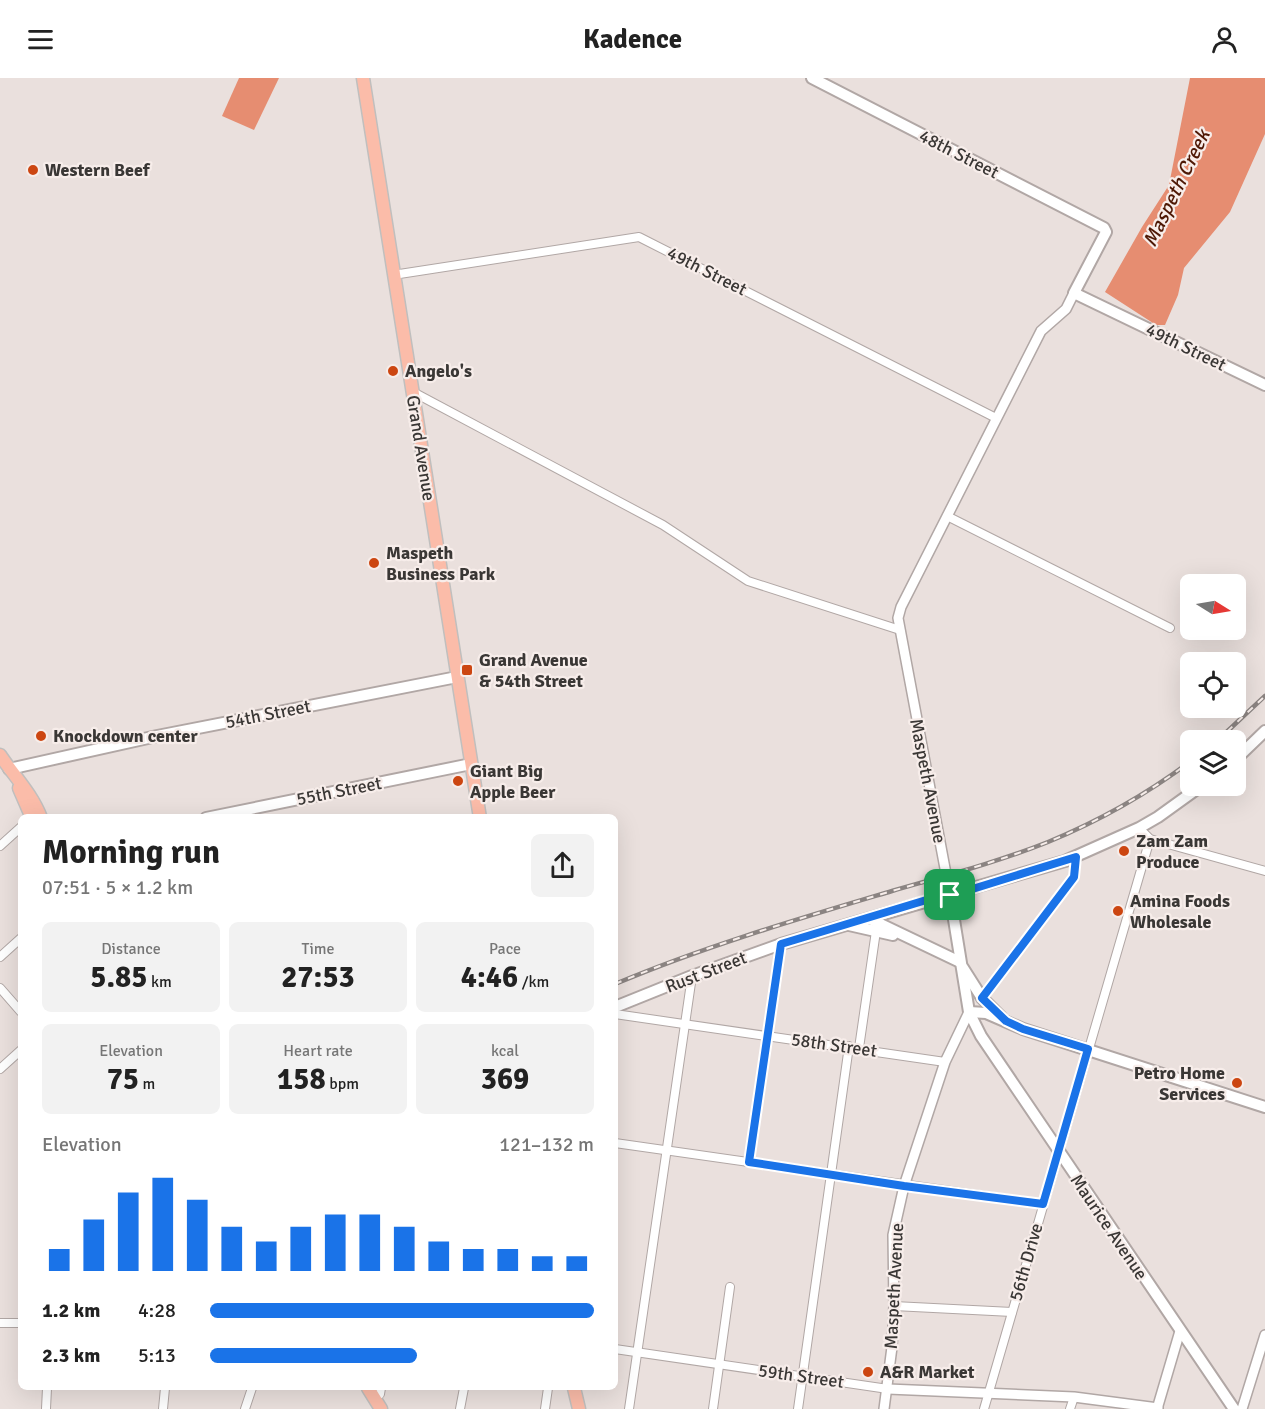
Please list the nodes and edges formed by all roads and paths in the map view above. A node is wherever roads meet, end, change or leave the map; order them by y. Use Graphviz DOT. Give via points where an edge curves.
graph roads {
  1 [pos="363,78"];
  2 [pos="812,78"];
  3 [pos="1106,229"];
  4 [pos="393,275"];
  5 [pos="1074,293"];
  6 [pos="1265,385"];
  7 [pos="413,392"];
  8 [pos="996,418"];
  9 [pos="946,516"];
  10 [pos="1170,628"];
  11 [pos="900,630"];
  12 [pos="457,677"];
  13 [pos="1265,731"];
  14 [pos="1246,749"];
  15 [pos="0,755"];
  16 [pos="471,764"];
  17 [pos="12,774"];
  18 [pos="1187,796"];
  19 [pos="35,800"];
  20 [pos="30,814"];
  21 [pos="40,814"];
  22 [pos="45,814"];
  23 [pos="227,814"];
  24 [pos="479,814"];
  25 [pos="1139,828"];
  26 [pos="18,830"];
  27 [pos="1150,839"];
  28 [pos="0,846"];
  29 [pos="1076,857"];
  30 [pos="1265,872"];
  31 [pos="950,895"];
  32 [pos="870,919"];
  33 [pos="848,925"];
  34 [pos="876,931"];
  35 [pos="908,938"];
  36 [pos="18,941"];
  37 [pos="781,944"];
  38 [pos="0,957"];
  39 [pos="960,962"];
  40 [pos="692,976"];
  41 [pos="0,988"];
  42 [pos="982,998"];
  43 [pos="618,1006"];
  44 [pos="18,1009"];
  45 [pos="969,1012"];
  46 [pos="618,1014"];
  47 [pos="1006,1021"];
  48 [pos="685,1023"];
  49 [pos="767,1035"];
  50 [pos="849,1046"];
  51 [pos="859,1048"];
  52 [pos="1088,1049"];
  53 [pos="18,1053"];
  54 [pos="945,1062"];
  55 [pos="0,1069"];
  56 [pos="1265,1107"];
  57 [pos="618,1143"];
  58 [pos="667,1150"];
  59 [pos="1059,1152"];
  60 [pos="749,1162"];
  61 [pos="831,1174"];
  62 [pos="904,1186"];
  63 [pos="1043,1204"];
  64 [pos="730,1287"];
  65 [pos="894,1306"];
  66 [pos="1012,1312"];
  67 [pos="0,1323"];
  68 [pos="18,1323"];
  69 [pos="1180,1331"];
  70 [pos="1265,1335"];
  71 [pos="618,1349"];
  72 [pos="638,1352"];
  73 [pos="720,1365"];
  74 [pos="802,1377"];
  75 [pos="888,1389"];
  76 [pos="47,1390"];
  77 [pos="165,1390"];
  78 [pos="251,1390"];
  79 [pos="377,1390"];
  80 [pos="464,1390"];
  81 [pos="548,1390"];
  82 [pos="574,1390"];
  83 [pos="989,1394"];
  84 [pos="1074,1397"];
  85 [pos="46,1409"];
  86 [pos="163,1409"];
  87 [pos="245,1409"];
  88 [pos="383,1409"];
  89 [pos="460,1409"];
  90 [pos="545,1409"];
  91 [pos="579,1409"];
  92 [pos="629,1409"];
  93 [pos="713,1409"];
  94 [pos="798,1409"];
  95 [pos="884,1409"];
  96 [pos="984,1409"];
  97 [pos="1071,1409"];
  98 [pos="1161,1409"];
  99 [pos="1234,1409"];
  100 [pos="1242,1409"];
  1 -- 4 [label="main road, Grand Avenue"];
  2 -- 3 [label="main road, 48th Street"];
  3 -- 5 [label="main road, Maspeth Avenue"];
  4 -- 7 [label="main road, Grand Avenue"];
  4 -- 8 [label="street, 49th Street" via="639,237"];
  5 -- 6 [label="main road, 49th Street"];
  5 -- 8 [label="street, Maspeth Avenue" via="1066,309 1041,331"];
  7 -- 11 [label="street" via="663,525 748,581"];
  7 -- 12 [label="main road, Grand Avenue"];
  8 -- 9 [label="street, Maspeth Avenue"];
  9 -- 10 [label="street"];
  9 -- 11 [label="street, Maspeth Avenue" via="901,607"];
  11 -- 31 [label="street, Maspeth Avenue"];
  12 -- 16 [label="main road, Grand Avenue"];
  12 -- 17 [label="main road, 54th Street" via="169,734"];
  13 -- 14 [label="main road"];
  15 -- 17 [label="main road"];
  16 -- 23 [label="main road, 55th Street"];
  16 -- 24 [label="main road, Grand Avenue"];
  17 -- 19 [label="main road"];
  17 -- 20 [label="main road"];
  18 -- 25 [label="main road, Rust Street"];
  19 -- 21 [label="main road"];
  19 -- 22 [label="main road"];
  25 -- 27 [label="street"];
  25 -- 29 [label="main road, Rust Street"];
  26 -- 28 [label="street"];
  27 -- 30 [label="street"];
  27 -- 52 [label="street, 56th Drive"];
  29 -- 31 [label="main road, Rust Street"];
  29 -- 42 [label="street" via="1074,877"];
  31 -- 32 [label="main road, Rust Street"];
  31 -- 39 [label="main road, Maspeth Avenue"];
  32 -- 33 [label="main road, Rust Street"];
  32 -- 35 [label="main road"];
  33 -- 34 [label="main road"];
  33 -- 37 [label="main road, Rust Street"];
  34 -- 35 [label="main road"];
  34 -- 51 [label="street"];
  35 -- 39 [label="main road"];
  36 -- 38 [label="street"];
  37 -- 40 [label="main road, Rust Street"];
  37 -- 49 [label="street"];
  39 -- 42 [label="main road"];
  39 -- 45 [label="main road, Maspeth Avenue"];
  40 -- 43 [label="main road, Rust Street"];
  40 -- 48 [label="street"];
  41 -- 44 [label="street"];
  42 -- 47 [label="main road"];
  45 -- 47 [label="main road" via="986,1012"];
  45 -- 54 [label="street, Maspeth Avenue"];
  45 -- 59 [label="main road, Maurice Avenue"];
  46 -- 48 [label="street, 58th Street"];
  47 -- 52 [label="main road"];
  48 -- 49 [label="street, 58th Street"];
  48 -- 58 [label="street"];
  49 -- 50 [label="street, 58th Street"];
  49 -- 60 [label="street"];
  50 -- 51 [label="street, 58th Street"];
  50 -- 61 [label="street"];
  51 -- 54 [label="street, 58th Street"];
  52 -- 56 [label="main road"];
  52 -- 59 [label="street, 56th Drive"];
  53 -- 55 [label="street"];
  54 -- 62 [label="street, Maspeth Avenue"];
  57 -- 58 [label="street"];
  58 -- 60 [label="street"];
  58 -- 72 [label="street"];
  59 -- 63 [label="street, 56th Drive"];
  59 -- 69 [label="main road, Maurice Avenue"];
  60 -- 61 [label="street"];
  61 -- 62 [label="street"];
  61 -- 74 [label="street"];
  62 -- 63 [label="street"];
  62 -- 65 [label="street, Maspeth Avenue" via="893,1235"];
  63 -- 66 [label="street, 56th Drive"];
  64 -- 73 [label="street"];
  65 -- 66 [label="street"];
  65 -- 75 [label="street, Maspeth Avenue"];
  66 -- 83 [label="street, 56th Drive"];
  67 -- 68 [label="street"];
  69 -- 98 [label="street"];
  69 -- 99 [label="main road, Maurice Avenue"];
  70 -- 100 [label="street"];
  71 -- 72 [label="street, 59th Street"];
  72 -- 73 [label="street, 59th Street"];
  72 -- 92 [label="street"];
  73 -- 74 [label="street, 59th Street"];
  73 -- 93 [label="street"];
  74 -- 75 [label="street, 59th Street"];
  74 -- 94 [label="street"];
  75 -- 83 [label="street, 59th Street"];
  75 -- 95 [label="street, Maspeth Avenue"];
  76 -- 85 [label="street"];
  77 -- 86 [label="street"];
  78 -- 87 [label="street"];
  79 -- 88 [label="main road"];
  80 -- 89 [label="street"];
  81 -- 90 [label="street"];
  82 -- 91 [label="main road"];
  83 -- 84 [label="street, 59th Street"];
  83 -- 96 [label="street, 56th Drive"];
  84 -- 97 [label="street"];
  84 -- 98 [label="street, 59th Street"];
}
